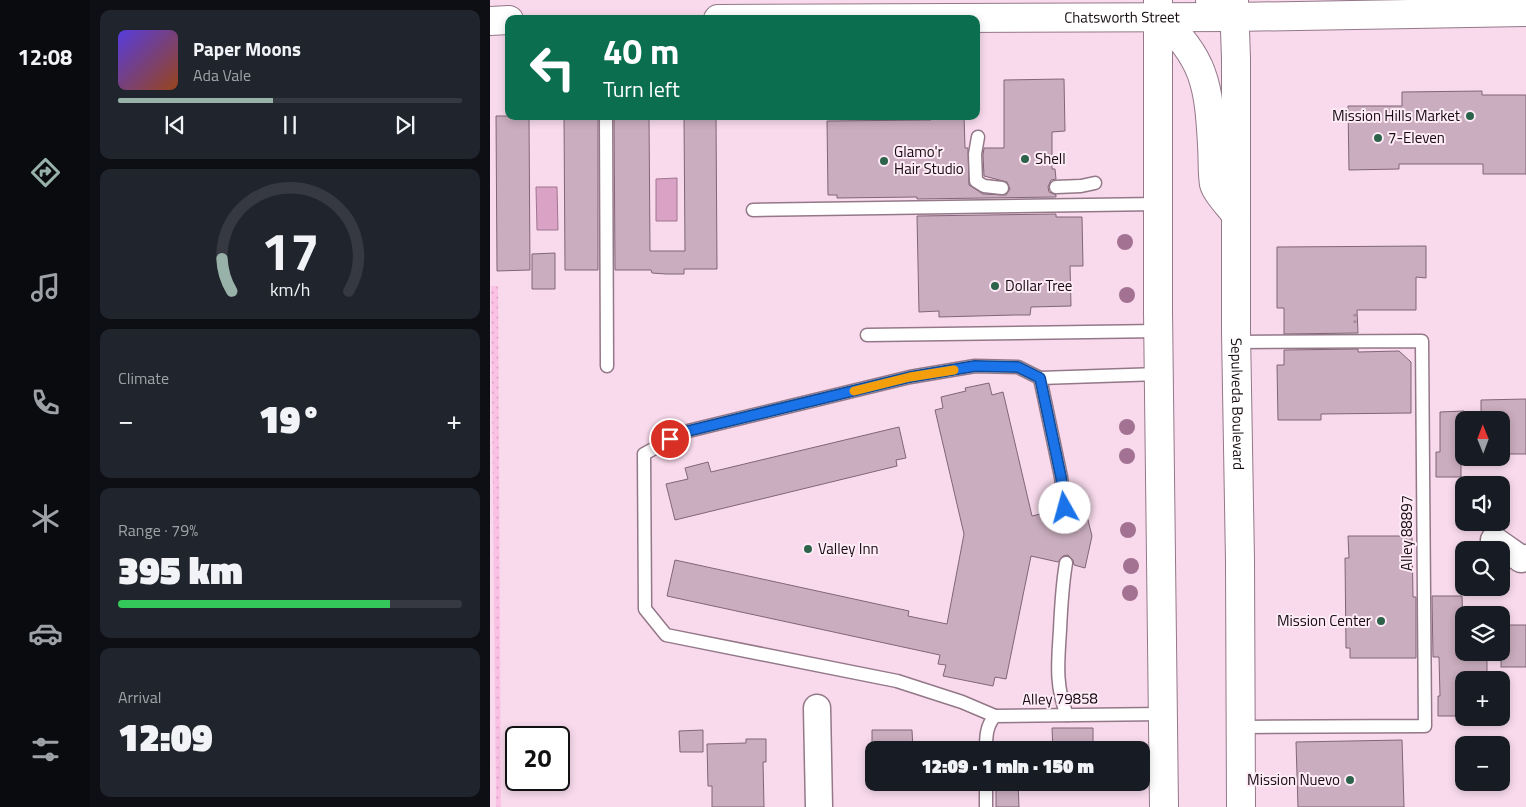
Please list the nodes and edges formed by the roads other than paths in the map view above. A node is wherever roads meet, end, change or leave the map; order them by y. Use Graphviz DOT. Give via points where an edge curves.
graph roads {
  1 [pos="1210,0"];
  2 [pos="1158,8"];
  3 [pos="1234,8"];
  4 [pos="1526,12"];
  5 [pos="878,15"];
  6 [pos="505,20"];
  7 [pos="490,21"];
  8 [pos="606,120"];
  9 [pos="978,138"];
  10 [pos="1094,184"];
  11 [pos="1056,187"];
  12 [pos="1002,188"];
  13 [pos="1158,204"];
  14 [pos="753,210"];
  15 [pos="1236,215"];
  16 [pos="1159,331"];
  17 [pos="867,334"];
  18 [pos="1236,342"];
  19 [pos="607,366"];
  20 [pos="1159,374"];
  21 [pos="1040,378"];
  22 [pos="1065,508"];
  23 [pos="1494,540"];
  24 [pos="1526,558"];
  25 [pos="1066,564"];
  26 [pos="817,708"];
  27 [pos="1163,714"];
  28 [pos="1067,715"];
  29 [pos="995,716"];
  30 [pos="1240,728"];
  31 [pos="986,741"];
  32 [pos="986,791"];
  33 [pos="819,807"];
  34 [pos="986,807"];
  35 [pos="1164,807"];
  36 [pos="1241,807"];
  1 -- 3 [label="main road"];
  2 -- 3 [label="main road, Chatsworth Street"];
  2 -- 5 [label="main road, Chatsworth Street"];
  2 -- 13 [label="main road"];
  2 -- 15 [label="main road" via="1196,60 1210,107 1214,185"];
  3 -- 4 [label="main road, Chatsworth Street"];
  3 -- 15 [label="main road, Sepulveda Boulevard"];
  6 -- 7 [label="main road"];
  8 -- 19 [label="lane"];
  9 -- 12 [label="lane" via="976,180 984,186"];
  10 -- 11 [label="lane"];
  13 -- 14 [label="lane"];
  13 -- 16 [label="main road"];
  15 -- 18 [label="main road, Sepulveda Boulevard"];
  16 -- 17 [label="lane"];
  16 -- 20 [label="main road"];
  18 -- 30 [label="main road, Sepulveda Boulevard"];
  18 -- 30 [label="lane, Alley 88897" via="1422,341 1425,726"];
  20 -- 21 [label="lane"];
  20 -- 27 [label="main road"];
  21 -- 22 [label="lane"];
  21 -- 29 [label="lane" via="1018,367 975,366 910,377 684,432 644,454 645,609 666,635 897,681"];
  23 -- 24 [label="street" via="1521,559"];
  25 -- 28 [label="lane" via="1057,675 1060,699"];
  26 -- 33 [label="street"];
  27 -- 28 [label="lane, Alley 79858"];
  27 -- 35 [label="main road"];
  28 -- 29 [label="lane, Alley 79858"];
  29 -- 31 [label="lane" via="986,732"];
  30 -- 36 [label="main road, Sepulveda Boulevard"];
  32 -- 34 [label="lane"];
}
